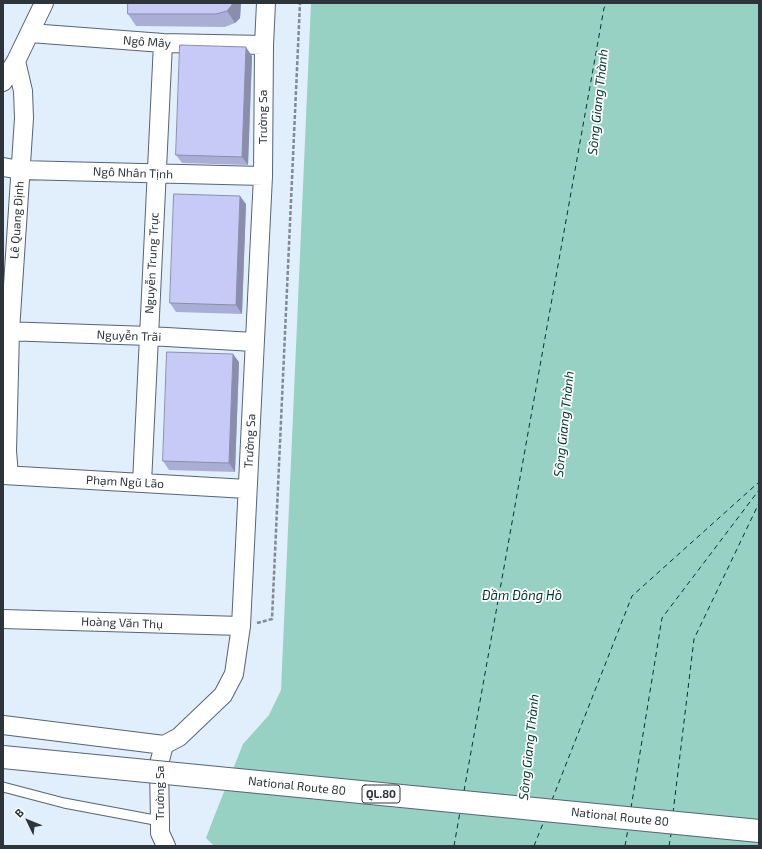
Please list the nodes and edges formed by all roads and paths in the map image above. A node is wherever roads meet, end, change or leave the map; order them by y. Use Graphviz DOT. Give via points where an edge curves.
graph roads {
  1 [pos="44,3"];
  2 [pos="266,3"];
  3 [pos="300,3"];
  4 [pos="30,33"];
  5 [pos="162,43"];
  6 [pos="264,46"];
  7 [pos="16,61"];
  8 [pos="3,82"];
  9 [pos="11,168"];
  10 [pos="156,174"];
  11 [pos="263,176"];
  12 [pos="6,331"];
  13 [pos="149,336"];
  14 [pos="254,342"];
  15 [pos="6,475"];
  16 [pos="142,483"];
  17 [pos="247,489"];
  18 [pos="3,619"];
  19 [pos="241,626"];
  20 [pos="3,725"];
  21 [pos="164,745"];
  22 [pos="3,757"];
  23 [pos="3,787"];
  24 [pos="160,822"];
  25 [pos="759,831"];
  26 [pos="166,846"];
  1 -- 4 [label="street"];
  2 -- 6 [label="street, Trường Sa"];
  3 -- 19 [label="path" via="272,620"];
  4 -- 5 [label="street, Ngô Mây"];
  4 -- 7 [label="street"];
  5 -- 6 [label="street, Ngô Mây"];
  5 -- 10 [label="street, Nguyễn Trung Trực"];
  6 -- 11 [label="street, Trường Sa"];
  7 -- 8 [label="street"];
  7 -- 9 [label="street, Lê Quang Định" via="23,91 24,118"];
  9 -- 10 [label="street, Ngô Nhân Tịnh"];
  9 -- 12 [label="street, Lê Quang Định"];
  10 -- 11 [label="street, Ngô Nhân Tịnh"];
  10 -- 13 [label="street, Nguyễn Trung Trực"];
  11 -- 14 [label="street, Trường Sa"];
  12 -- 13 [label="street, Nguyễn Trãi"];
  12 -- 15 [label="street, Lê Quang Định"];
  13 -- 14 [label="street, Nguyễn Trãi"];
  13 -- 16 [label="street, Nguyễn Trung Trực"];
  14 -- 17 [label="street, Trường Sa"];
  15 -- 16 [label="street, Phạm Ngũ Lão"];
  16 -- 17 [label="street, Phạm Ngũ Lão"];
  17 -- 19 [label="street, Trường Sa"];
  18 -- 19 [label="street, Hoàng Văn Thụ"];
  19 -- 21 [label="street, Trường Sa" via="234,674 223,695 179,737"];
  20 -- 21 [label="street"];
  21 -- 24 [label="street, Trường Sa" via="159,764"];
  22 -- 25 [label="highway, National Route 80 / QL.80, bridge"];
  23 -- 24 [label="lane" via="64,803"];
  24 -- 26 [label="street, Trường Sa" via="160,833"];
}
